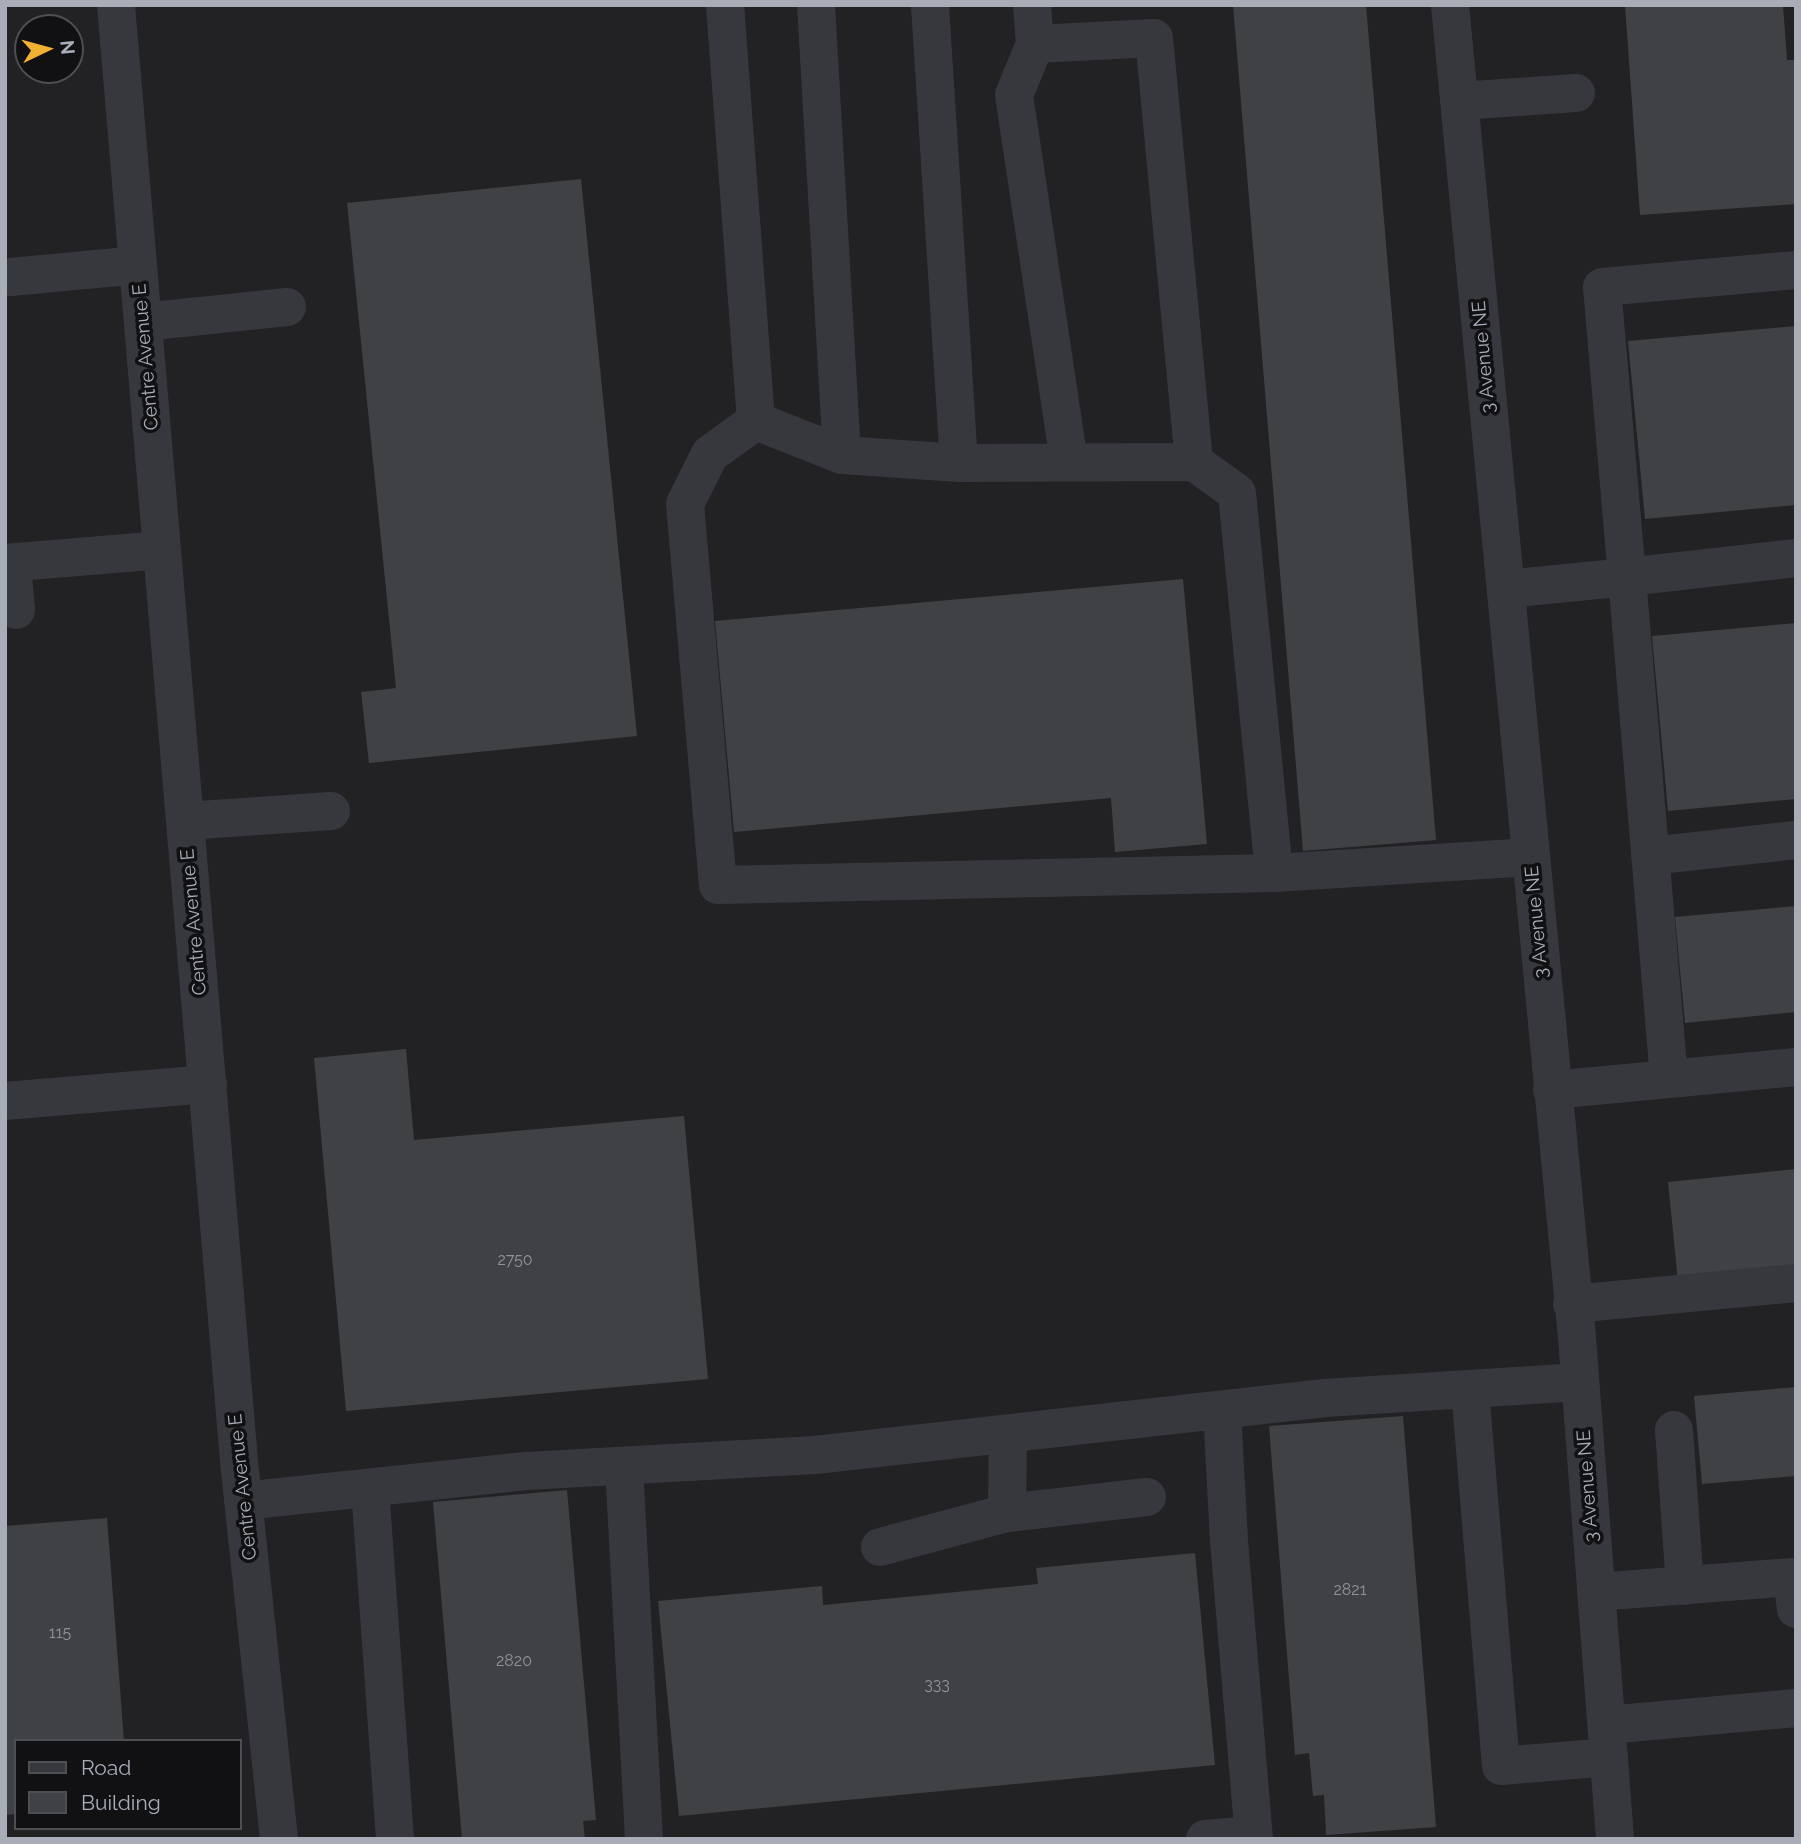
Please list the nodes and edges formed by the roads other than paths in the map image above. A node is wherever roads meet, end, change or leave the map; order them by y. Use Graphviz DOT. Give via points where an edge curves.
graph roads {
  1 [pos="116,5"];
  2 [pos="725,5"];
  3 [pos="816,5"];
  4 [pos="930,5"];
  5 [pos="1032,5"];
  6 [pos="1450,5"];
  7 [pos="1035,44"];
  8 [pos="1576,93"];
  9 [pos="1459,101"];
  10 [pos="138,265"];
  11 [pos="1796,270"];
  12 [pos="11,277"];
  13 [pos="287,307"];
  14 [pos="143,322"];
  15 [pos="756,421"];
  16 [pos="842,456"];
  17 [pos="1069,462"];
  18 [pos="1194,462"];
  19 [pos="959,463"];
  20 [pos="162,550"];
  21 [pos="1796,558"];
  22 [pos="9,563"];
  23 [pos="1627,577"];
  24 [pos="1506,589"];
  25 [pos="16,610"];
  26 [pos="331,811"];
  27 [pos="185,821"];
  28 [pos="1796,840"];
  29 [pos="1650,856"];
  30 [pos="1531,857"];
  31 [pos="1274,873"];
  32 [pos="1796,1067"];
  33 [pos="1669,1079"];
  34 [pos="208,1084"];
  35 [pos="1552,1090"];
  36 [pos="5,1101"];
  37 [pos="1796,1283"];
  38 [pos="1572,1304"];
  39 [pos="1580,1382"];
  40 [pos="1470,1389"];
  41 [pos="1222,1410"];
  42 [pos="1674,1430"];
  43 [pos="1008,1434"];
  44 [pos="624,1466"];
  45 [pos="370,1488"];
  46 [pos="1147,1497"];
  47 [pos="243,1501"];
  48 [pos="1007,1513"];
  49 [pos="880,1547"];
  50 [pos="1685,1586"];
  51 [pos="1795,1587"];
  52 [pos="1596,1592"];
  53 [pos="1796,1708"];
  54 [pos="1608,1741"];
  55 [pos="279,1839"];
  56 [pos="395,1839"];
  57 [pos="644,1839"];
  58 [pos="1205,1839"];
  59 [pos="1254,1839"];
  60 [pos="1615,1839"];
  1 -- 10 [label="street, Centre Avenue E"];
  2 -- 15 [label="street"];
  3 -- 16 [label="street"];
  4 -- 19 [label="street"];
  5 -- 7 [label="street"];
  6 -- 9 [label="street, 3 Avenue NE"];
  7 -- 17 [label="street" via="1014,95"];
  7 -- 18 [label="street" via="1154,38"];
  8 -- 9 [label="street"];
  9 -- 24 [label="street, 3 Avenue NE"];
  10 -- 12 [label="street"];
  10 -- 14 [label="street, Centre Avenue E"];
  11 -- 23 [label="street" via="1602,287"];
  13 -- 14 [label="street"];
  14 -- 20 [label="street, Centre Avenue E"];
  15 -- 16 [label="street"];
  15 -- 31 [label="street" via="709,454 685,504 718,885"];
  16 -- 19 [label="street"];
  17 -- 18 [label="street"];
  17 -- 19 [label="street"];
  18 -- 31 [label="street" via="1237,493"];
  20 -- 22 [label="street"];
  20 -- 27 [label="street, Centre Avenue E"];
  21 -- 23 [label="street"];
  22 -- 25 [label="street"];
  23 -- 24 [label="street"];
  23 -- 29 [label="street"];
  24 -- 30 [label="street, 3 Avenue NE"];
  26 -- 27 [label="street"];
  27 -- 34 [label="street, Centre Avenue E"];
  28 -- 29 [label="street"];
  29 -- 33 [label="street"];
  30 -- 31 [label="street"];
  30 -- 35 [label="street, 3 Avenue NE"];
  32 -- 33 [label="street"];
  33 -- 35 [label="street"];
  34 -- 36 [label="street"];
  34 -- 47 [label="street, Centre Avenue E"];
  35 -- 38 [label="street, 3 Avenue NE"];
  37 -- 38 [label="street"];
  38 -- 39 [label="street, 3 Avenue NE"];
  39 -- 40 [label="street"];
  39 -- 52 [label="street, 3 Avenue NE"];
  40 -- 41 [label="street"];
  40 -- 54 [label="street" via="1501,1766"];
  41 -- 43 [label="street"];
  41 -- 59 [label="street"];
  42 -- 50 [label="street"];
  43 -- 44 [label="street" via="815,1455"];
  43 -- 48 [label="street"];
  44 -- 45 [label="street"];
  44 -- 57 [label="street"];
  45 -- 47 [label="street"];
  45 -- 56 [label="street"];
  46 -- 48 [label="street"];
  47 -- 55 [label="street, Centre Avenue E"];
  48 -- 49 [label="street"];
  50 -- 51 [label="street"];
  50 -- 52 [label="street"];
  52 -- 54 [label="street, 3 Avenue NE"];
  53 -- 54 [label="street"];
  54 -- 60 [label="street, 3 Avenue NE"];
  58 -- 59 [label="street" via="1253,1835"];
}
